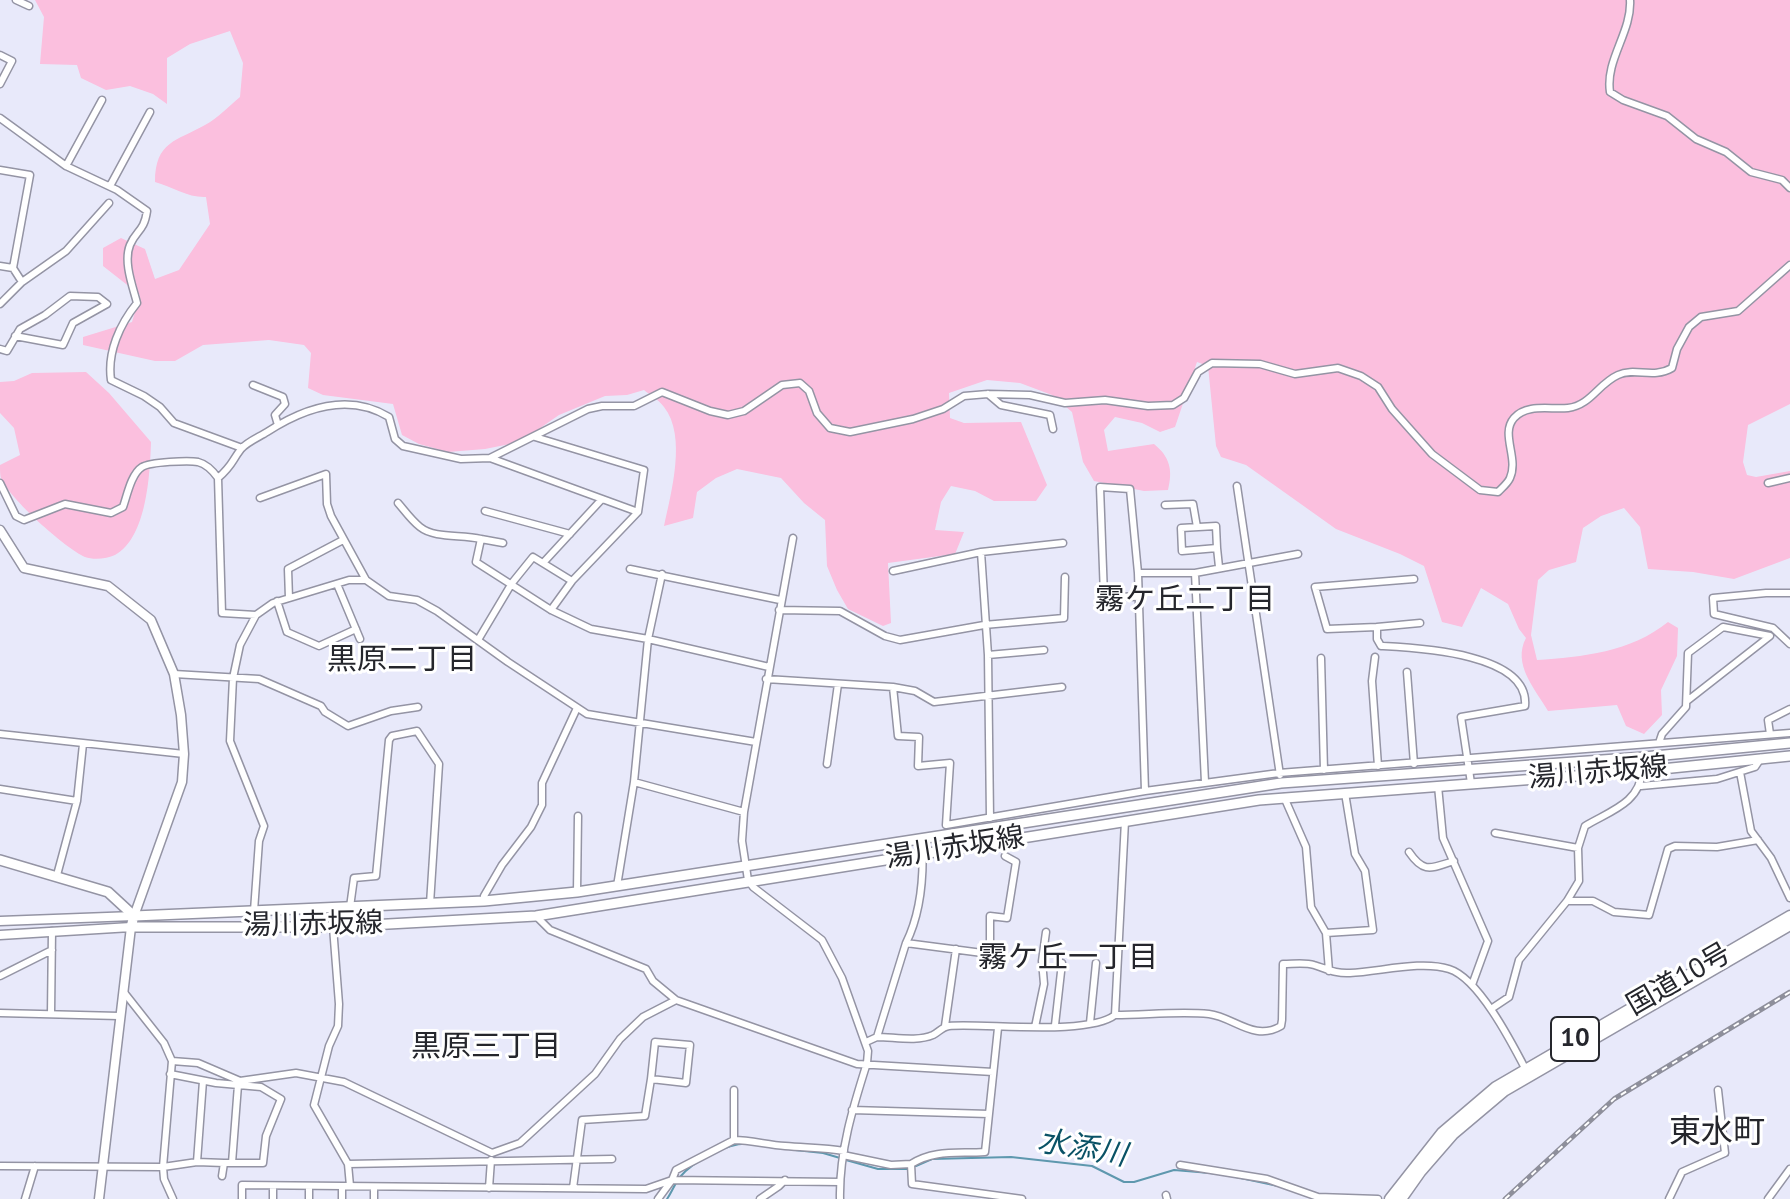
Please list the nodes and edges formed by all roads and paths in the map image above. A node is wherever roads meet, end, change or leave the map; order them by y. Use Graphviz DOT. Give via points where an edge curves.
graph roads {
  1 [pos="16,0"];
  2 [pos="1630,0"];
  3 [pos="29,6"];
  4 [pos="0,55"];
  5 [pos="0,84"];
  6 [pos="102,100"];
  7 [pos="150,112"];
  8 [pos="0,118"];
  9 [pos="66,166"];
  10 [pos="0,170"];
  11 [pos="110,186"];
  12 [pos="1790,188"];
  13 [pos="109,203"];
  14 [pos="1790,265"];
  15 [pos="0,266"];
  16 [pos="13,268"];
  17 [pos="22,282"];
  18 [pos="0,304"];
  19 [pos="15,336"];
  20 [pos="0,349"];
  21 [pos="253,385"];
  22 [pos="988,394"];
  23 [pos="278,425"];
  24 [pos="1053,429"];
  25 [pos="535,437"];
  26 [pos="242,448"];
  27 [pos="490,458"];
  28 [pos="218,478"];
  29 [pos="1790,478"];
  30 [pos="0,483"];
  31 [pos="1768,483"];
  32 [pos="1237,486"];
  33 [pos="260,498"];
  34 [pos="602,499"];
  35 [pos="398,503"];
  36 [pos="1165,505"];
  37 [pos="485,511"];
  38 [pos="638,512"];
  39 [pos="1197,527"];
  40 [pos="570,534"];
  41 [pos="1,535"];
  42 [pos="793,538"];
  43 [pos="481,539"];
  44 [pos="343,540"];
  45 [pos="503,543"];
  46 [pos="1063,543"];
  47 [pos="1217,548"];
  48 [pos="981,552"];
  49 [pos="1298,554"];
  50 [pos="1250,562"];
  51 [pos="543,563"];
  52 [pos="1219,567"];
  53 [pos="630,569"];
  54 [pos="893,571"];
  55 [pos="1138,573"];
  56 [pos="1195,573"];
  57 [pos="662,574"];
  58 [pos="1065,577"];
  59 [pos="1414,579"];
  60 [pos="366,580"];
  61 [pos="572,581"];
  62 [pos="512,583"];
  63 [pos="337,584"];
  64 [pos="1790,593"];
  65 [pos="1139,597"];
  66 [pos="289,598"];
  67 [pos="780,600"];
  68 [pos="277,601"];
  69 [pos="551,610"];
  70 [pos="779,610"];
  71 [pos="256,615"];
  72 [pos="1420,623"];
  73 [pos="984,625"];
  74 [pos="1377,627"];
  75 [pos="356,629"];
  76 [pos="360,639"];
  77 [pos="648,639"];
  78 [pos="478,640"];
  79 [pos="1790,644"];
  80 [pos="1044,650"];
  81 [pos="988,655"];
  82 [pos="1375,657"];
  83 [pos="1321,658"];
  84 [pos="769,667"];
  85 [pos="1407,672"];
  86 [pos="174,674"];
  87 [pos="233,678"];
  88 [pos="766,679"];
  89 [pos="838,684"];
  90 [pos="893,687"];
  91 [pos="1062,687"];
  92 [pos="988,696"];
  93 [pos="1687,701"];
  94 [pos="418,707"];
  95 [pos="577,708"];
  96 [pos="1790,709"];
  97 [pos="639,722"];
  98 [pos="1790,733"];
  99 [pos="0,734"];
  100 [pos="1770,734"];
  101 [pos="756,742"];
  102 [pos="1659,743"];
  103 [pos="1790,743"];
  104 [pos="83,744"];
  105 [pos="184,754"];
  106 [pos="1790,756"];
  107 [pos="1761,758"];
  108 [pos="827,764"];
  109 [pos="1414,764"];
  110 [pos="1467,765"];
  111 [pos="1378,766"];
  112 [pos="1324,770"];
  113 [pos="1642,771"];
  114 [pos="1740,772"];
  115 [pos="1280,778"];
  116 [pos="634,782"];
  117 [pos="1205,782"];
  118 [pos="1471,783"];
  119 [pos="1438,786"];
  120 [pos="1641,786"];
  121 [pos="0,789"];
  122 [pos="1145,791"];
  123 [pos="1345,793"];
  124 [pos="1284,797"];
  125 [pos="77,801"];
  126 [pos="744,812"];
  127 [pos="578,816"];
  128 [pos="990,818"];
  129 [pos="1125,821"];
  130 [pos="1495,833"];
  131 [pos="922,838"];
  132 [pos="1758,840"];
  133 [pos="1578,848"];
  134 [pos="1409,852"];
  135 [pos="923,853"];
  136 [pos="1005,856"];
  137 [pos="0,860"];
  138 [pos="1454,861"];
  139 [pos="746,866"];
  140 [pos="57,875"];
  141 [pos="748,880"];
  142 [pos="617,886"];
  143 [pos="577,892"];
  144 [pos="1790,898"];
  145 [pos="484,901"];
  146 [pos="1567,901"];
  147 [pos="430,904"];
  148 [pos="350,907"];
  149 [pos="254,911"];
  150 [pos="134,916"];
  151 [pos="536,916"];
  152 [pos="1790,916"];
  153 [pos="0,921"];
  154 [pos="1790,925"];
  155 [pos="131,927"];
  156 [pos="333,927"];
  157 [pos="52,931"];
  158 [pos="1046,932"];
  159 [pos="1326,933"];
  160 [pos="0,935"];
  161 [pos="906,943"];
  162 [pos="956,949"];
  163 [pos="52,950"];
  164 [pos="1062,963"];
  165 [pos="1096,963"];
  166 [pos="1329,971"];
  167 [pos="0,976"];
  168 [pos="1472,985"];
  169 [pos="123,991"];
  170 [pos="676,1000"];
  171 [pos="1491,1009"];
  172 [pos="0,1013"];
  173 [pos="51,1014"];
  174 [pos="1115,1015"];
  175 [pos="119,1016"];
  176 [pos="1090,1023"];
  177 [pos="1055,1025"];
  178 [pos="945,1026"];
  179 [pos="1035,1027"];
  180 [pos="998,1028"];
  181 [pos="877,1037"];
  182 [pos="866,1042"];
  183 [pos="172,1061"];
  184 [pos="867,1063"];
  185 [pos="993,1072"];
  186 [pos="1526,1072"];
  187 [pos="170,1074"];
  188 [pos="321,1076"];
  189 [pos="651,1079"];
  190 [pos="203,1081"];
  191 [pos="238,1085"];
  192 [pos="734,1090"];
  193 [pos="1718,1090"];
  194 [pos="852,1110"];
  195 [pos="989,1114"];
  196 [pos="734,1140"];
  197 [pos="492,1153"];
  198 [pos="843,1153"];
  199 [pos="612,1159"];
  200 [pos="491,1161"];
  201 [pos="577,1161"];
  202 [pos="197,1162"];
  203 [pos="228,1163"];
  204 [pos="348,1164"];
  205 [pos="911,1164"];
  206 [pos="1180,1165"];
  207 [pos="0,1166"];
  208 [pos="35,1166"];
  209 [pos="104,1166"];
  210 [pos="163,1167"];
  211 [pos="1790,1169"];
  212 [pos="222,1176"];
  213 [pos="672,1180"];
  214 [pos="785,1180"];
  215 [pos="840,1182"];
  216 [pos="273,1186"];
  217 [pos="346,1186"];
  218 [pos="309,1187"];
  219 [pos="374,1187"];
  220 [pos="409,1187"];
  221 [pos="444,1188"];
  222 [pos="479,1188"];
  223 [pos="489,1188"];
  224 [pos="514,1188"];
  225 [pos="549,1188"];
  226 [pos="573,1188"];
  227 [pos="587,1188"];
  228 [pos="619,1189"];
  229 [pos="1317,1198"];
  230 [pos="25,1199"];
  231 [pos="99,1199"];
  232 [pos="173,1199"];
  233 [pos="242,1199"];
  234 [pos="273,1199"];
  235 [pos="309,1199"];
  236 [pos="342,1199"];
  237 [pos="374,1199"];
  238 [pos="409,1199"];
  239 [pos="444,1199"];
  240 [pos="479,1199"];
  241 [pos="514,1199"];
  242 [pos="549,1199"];
  243 [pos="587,1199"];
  244 [pos="619,1199"];
  245 [pos="658,1199"];
  246 [pos="760,1199"];
  247 [pos="840,1199"];
  248 [pos="1022,1199"];
  249 [pos="1378,1199"];
  250 [pos="1390,1199"];
  251 [pos="1401,1199"];
  252 [pos="1669,1199"];
  253 [pos="1768,1199"];
  1 -- 3 [label="street"];
  2 -- 12 [label="street" via="1608,78 1610,92 1667,116 1751,172 1782,180"];
  4 -- 5 [label="street" via="12,61"];
  6 -- 9 [label="street"];
  7 -- 11 [label="street"];
  8 -- 9 [label="street"];
  9 -- 11 [label="street"];
  10 -- 16 [label="street" via="30,175"];
  11 -- 26 [label="street" via="147,211 145,226 130,245 137,303 122,322 109,368 111,380 160,407 174,423"];
  13 -- 17 [label="street" via="66,251"];
  14 -- 22 [label="street" via="1738,311 1701,317 1689,327 1672,368 1661,374 1622,373 1587,402 1528,409 1515,418 1508,431 1510,478 1498,492 1480,490 1432,454 1378,387 1338,368 1295,374 1260,364 1212,363 1198,372 1184,398 1173,405 1065,403"];
  15 -- 16 [label="street"];
  16 -- 17 [label="street"];
  17 -- 18 [label="street"];
  19 -- 19 [label="street" via="63,345 73,323 107,304 98,297 70,296"];
  19 -- 20 [label="street" via="7,351"];
  21 -- 23 [label="street" via="283,397 285,404 275,415"];
  22 -- 24 [label="street" via="1001,405 1050,415"];
  22 -- 25 [label="street" via="964,396 913,419 850,432 830,428 800,383 782,385 744,411 728,415 662,392 634,406 588,409"];
  23 -- 26 [label="street"];
  23 -- 27 [label="street" via="292,415 349,403 389,417 395,439 403,446 443,457"];
  25 -- 27 [label="street"];
  25 -- 38 [label="street" via="644,470"];
  26 -- 28 [label="street"];
  27 -- 34 [label="street"];
  28 -- 30 [label="street" via="200,462 150,465 135,475 123,507 111,513 65,504 24,520 16,516"];
  28 -- 71 [label="street" via="222,613"];
  29 -- 31 [label="street"];
  32 -- 50 [label="street"];
  33 -- 44 [label="street" via="326,474 327,504"];
  34 -- 38 [label="street"];
  34 -- 40 [label="street"];
  35 -- 43 [label="street" via="421,529"];
  36 -- 39 [label="street" via="1193,504"];
  37 -- 40 [label="street"];
  38 -- 61 [label="street"];
  39 -- 47 [label="street" via="1216,526"];
  39 -- 47 [label="street" via="1181,528 1182,551"];
  40 -- 51 [label="street"];
  41 -- 86 [label="street" via="24,568 108,586 136,606 151,620"];
  42 -- 67 [label="street"];
  43 -- 45 [label="street"];
  43 -- 62 [label="street" via="476,562"];
  44 -- 60 [label="street"];
  44 -- 66 [label="street" via="288,569"];
  46 -- 48 [label="street"];
  47 -- 52 [label="street"];
  48 -- 54 [label="street"];
  48 -- 73 [label="street"];
  49 -- 50 [label="street"];
  50 -- 52 [label="street"];
  50 -- 115 [label="street"];
  51 -- 61 [label="street"];
  51 -- 62 [label="street" via="533,557"];
  52 -- 56 [label="street"];
  53 -- 57 [label="street"];
  55 -- 56 [label="street"];
  55 -- 65 [label="street"];
  55 -- 65 [label="street" via="1130,489 1100,487 1104,596"];
  56 -- 117 [label="street"];
  57 -- 67 [label="street"];
  57 -- 77 [label="street"];
  58 -- 73 [label="street" via="1064,618"];
  59 -- 74 [label="street" via="1315,587 1327,629"];
  60 -- 63 [label="street"];
  60 -- 78 [label="street" via="389,596 417,600"];
  61 -- 69 [label="street"];
  62 -- 69 [label="street"];
  62 -- 78 [label="street"];
  63 -- 66 [label="street"];
  63 -- 75 [label="street"];
  64 -- 79 [label="street" via="1713,598 1714,614 1773,628"];
  65 -- 122 [label="street"];
  66 -- 68 [label="street"];
  67 -- 70 [label="street"];
  68 -- 71 [label="street"];
  68 -- 75 [label="street" via="287,632 319,646"];
  69 -- 77 [label="street" via="591,629"];
  70 -- 73 [label="street" via="840,611 900,640"];
  70 -- 84 [label="street"];
  71 -- 87 [label="street" via="240,645"];
  72 -- 74 [label="street"];
  73 -- 81 [label="street"];
  74 -- 110 [label="street" via="1381,646 1450,653 1492,664 1513,676 1526,696 1525,706 1461,717"];
  75 -- 76 [label="street"];
  77 -- 84 [label="street"];
  77 -- 97 [label="street"];
  78 -- 95 [label="street"];
  80 -- 81 [label="street"];
  81 -- 92 [label="street"];
  82 -- 111 [label="street"];
  83 -- 112 [label="street"];
  84 -- 88 [label="street"];
  85 -- 109 [label="street"];
  86 -- 87 [label="street"];
  86 -- 105 [label="street"];
  87 -- 94 [label="street" via="277,686 321,706 348,726"];
  87 -- 149 [label="street" via="230,741 264,826"];
  88 -- 89 [label="street"];
  88 -- 101 [label="street"];
  89 -- 90 [label="street"];
  89 -- 108 [label="street"];
  90 -- 92 [label="street" via="934,702"];
  90 -- 128 [label="street" via="898,736 919,737 918,766 950,763 946,825"];
  91 -- 92 [label="street"];
  92 -- 128 [label="street"];
  93 -- 93 [label="street" via="1688,653 1723,627 1770,636"];
  93 -- 102 [label="street"];
  95 -- 97 [label="street"];
  95 -- 145 [label="street" via="542,783 537,816"];
  96 -- 100 [label="street" via="1768,720"];
  97 -- 101 [label="street"];
  97 -- 116 [label="street"];
  98 -- 100 [label="street"];
  99 -- 104 [label="street"];
  100 -- 102 [label="street"];
  101 -- 126 [label="street"];
  102 -- 110 [label="street"];
  103 -- 110 [label="main road, 湯川赤坂線" via="1644,757"];
  104 -- 105 [label="street"];
  104 -- 125 [label="street"];
  105 -- 150 [label="street" via="182,782"];
  106 -- 107 [label="main road, 湯川赤坂線"];
  107 -- 113 [label="main road, 湯川赤坂線"];
  107 -- 114 [label="street" via="1755,767"];
  109 -- 110 [label="street"];
  109 -- 111 [label="street"];
  110 -- 115 [label="main road, 湯川赤坂線"];
  110 -- 118 [label="street"];
  111 -- 112 [label="street"];
  112 -- 115 [label="street"];
  113 -- 118 [label="main road, 湯川赤坂線"];
  113 -- 120 [label="street"];
  114 -- 120 [label="street"];
  114 -- 132 [label="street" via="1751,831"];
  115 -- 117 [label="street"];
  115 -- 131 [label="main road, 湯川赤坂線"];
  116 -- 126 [label="street"];
  116 -- 142 [label="street"];
  117 -- 122 [label="street"];
  118 -- 119 [label="main road, 湯川赤坂線"];
  119 -- 123 [label="main road, 湯川赤坂線"];
  119 -- 138 [label="street" via="1443,838"];
  120 -- 133 [label="street" via="1633,797 1585,826"];
  121 -- 125 [label="street"];
  122 -- 128 [label="street"];
  123 -- 124 [label="main road, 湯川赤坂線"];
  123 -- 159 [label="street" via="1373,930"];
  124 -- 129 [label="main road, 湯川赤坂線"];
  124 -- 159 [label="street" via="1306,847 1311,907"];
  125 -- 140 [label="street"];
  126 -- 139 [label="street"];
  127 -- 143 [label="street"];
  129 -- 135 [label="main road, 湯川赤坂線"];
  129 -- 174 [label="street"];
  130 -- 133 [label="street"];
  131 -- 135 [label="street"];
  131 -- 139 [label="main road, 湯川赤坂線"];
  132 -- 144 [label="street"];
  132 -- 146 [label="street" via="1668,849 1649,915 1614,912 1593,901"];
  133 -- 146 [label="street" via="1579,881"];
  134 -- 138 [label="street" via="1417,864 1430,869"];
  135 -- 141 [label="main road, 湯川赤坂線"];
  135 -- 161 [label="street" via="922,882"];
  136 -- 162 [label="street" via="1016,862 1007,918 990,916 990,954"];
  137 -- 140 [label="main road"];
  138 -- 168 [label="street" via="1488,941"];
  139 -- 141 [label="street"];
  139 -- 142 [label="main road, 湯川赤坂線"];
  140 -- 150 [label="main road" via="108,892"];
  141 -- 151 [label="main road, 湯川赤坂線"];
  141 -- 182 [label="street" via="822,940"];
  142 -- 143 [label="main road, 湯川赤坂線"];
  143 -- 145 [label="main road, 湯川赤坂線"];
  145 -- 147 [label="main road, 湯川赤坂線"];
  146 -- 171 [label="street" via="1519,960 1509,997"];
  147 -- 148 [label="main road, 湯川赤坂線"];
  147 -- 148 [label="street" via="439,764 417,731 389,740 376,876 354,878"];
  148 -- 149 [label="main road, 湯川赤坂線"];
  149 -- 150 [label="main road, 湯川赤坂線"];
  150 -- 153 [label="street"];
  150 -- 155 [label="main road"];
  151 -- 156 [label="main road, 湯川赤坂線"];
  151 -- 170 [label="street" via="550,930 646,969"];
  152 -- 186 [label="highway, 国道10号 / 10"];
  154 -- 186 [label="highway, 国道10号 / 10"];
  155 -- 156 [label="main road, 湯川赤坂線"];
  155 -- 157 [label="street"];
  155 -- 169 [label="street"];
  156 -- 188 [label="street" via="338,1026"];
  157 -- 160 [label="street"];
  157 -- 163 [label="street"];
  158 -- 179 [label="street"];
  159 -- 166 [label="street"];
  161 -- 162 [label="street"];
  161 -- 181 [label="street"];
  162 -- 178 [label="street"];
  163 -- 167 [label="street"];
  163 -- 173 [label="street"];
  164 -- 177 [label="street"];
  165 -- 176 [label="street"];
  166 -- 168 [label="street" via="1451,969"];
  166 -- 174 [label="street" via="1311,963 1283,964 1282,1020 1272,1030 1248,1030 1212,1014"];
  168 -- 171 [label="street"];
  169 -- 175 [label="street"];
  169 -- 183 [label="street"];
  170 -- 184 [label="street" via="857,1064"];
  170 -- 197 [label="street" via="643,1017 595,1074 520,1143"];
  171 -- 186 [label="street"];
  172 -- 173 [label="street"];
  173 -- 175 [label="street"];
  174 -- 176 [label="street"];
  175 -- 209 [label="street"];
  176 -- 177 [label="street"];
  177 -- 179 [label="street"];
  178 -- 180 [label="street"];
  178 -- 181 [label="street" via="916,1038"];
  179 -- 180 [label="street"];
  180 -- 185 [label="street"];
  181 -- 182 [label="street"];
  182 -- 184 [label="street"];
  183 -- 187 [label="street"];
  183 -- 188 [label="street" via="198,1063 240,1081 296,1073"];
  184 -- 185 [label="street"];
  184 -- 194 [label="street"];
  185 -- 195 [label="street"];
  186 -- 250 [label="highway, 国道10号 / 10" via="1485,1094 1457,1118"];
  186 -- 251 [label="highway, 国道10号 / 10" via="1461,1126"];
  187 -- 190 [label="street"];
  187 -- 210 [label="street"];
  188 -- 197 [label="street"];
  188 -- 204 [label="street" via="314,1105"];
  189 -- 189 [label="street" via="686,1083 690,1045 655,1042"];
  189 -- 201 [label="street" via="645,1116 582,1120"];
  190 -- 191 [label="street"];
  190 -- 202 [label="street"];
  191 -- 203 [label="street"];
  191 -- 203 [label="street" via="261,1087 281,1099 266,1136 263,1163"];
  192 -- 196 [label="street"];
  193 -- 252 [label="street" via="1725,1153 1682,1172"];
  194 -- 195 [label="street"];
  194 -- 198 [label="street"];
  195 -- 205 [label="street" via="985,1152 925,1155"];
  196 -- 198 [label="street" via="820,1146"];
  196 -- 213 [label="street" via="676,1170"];
  197 -- 200 [label="street"];
  198 -- 205 [label="street" via="891,1165"];
  198 -- 215 [label="street"];
  199 -- 201 [label="street"];
  200 -- 201 [label="street"];
  200 -- 204 [label="street"];
  200 -- 223 [label="street"];
  201 -- 226 [label="street"];
  202 -- 203 [label="street"];
  202 -- 210 [label="street"];
  203 -- 212 [label="street"];
  204 -- 217 [label="street"];
  205 -- 248 [label="street" via="912,1184"];
  206 -- 229 [label="street" via="1267,1179"];
  207 -- 208 [label="street"];
  208 -- 209 [label="street"];
  208 -- 230 [label="street"];
  209 -- 210 [label="street"];
  209 -- 231 [label="street"];
  210 -- 232 [label="street"];
  211 -- 253 [label="street"];
  213 -- 214 [label="street"];
  213 -- 228 [label="street" via="646,1189"];
  213 -- 245 [label="street"];
  214 -- 215 [label="street"];
  214 -- 246 [label="street"];
  215 -- 247 [label="street"];
  216 -- 218 [label="street"];
  216 -- 233 [label="street" via="242,1185"];
  216 -- 234 [label="street"];
  217 -- 218 [label="street"];
  217 -- 219 [label="street"];
  217 -- 236 [label="street"];
  218 -- 235 [label="street"];
  219 -- 220 [label="street"];
  219 -- 237 [label="street"];
  220 -- 221 [label="street"];
  220 -- 238 [label="street"];
  221 -- 222 [label="street"];
  221 -- 239 [label="street"];
  222 -- 223 [label="street"];
  222 -- 240 [label="street"];
  223 -- 224 [label="street"];
  224 -- 225 [label="street"];
  224 -- 241 [label="street"];
  225 -- 226 [label="street"];
  225 -- 242 [label="street"];
  226 -- 227 [label="street"];
  227 -- 228 [label="street"];
  227 -- 243 [label="street"];
  228 -- 244 [label="street"];
  229 -- 249 [label="street"];
}
